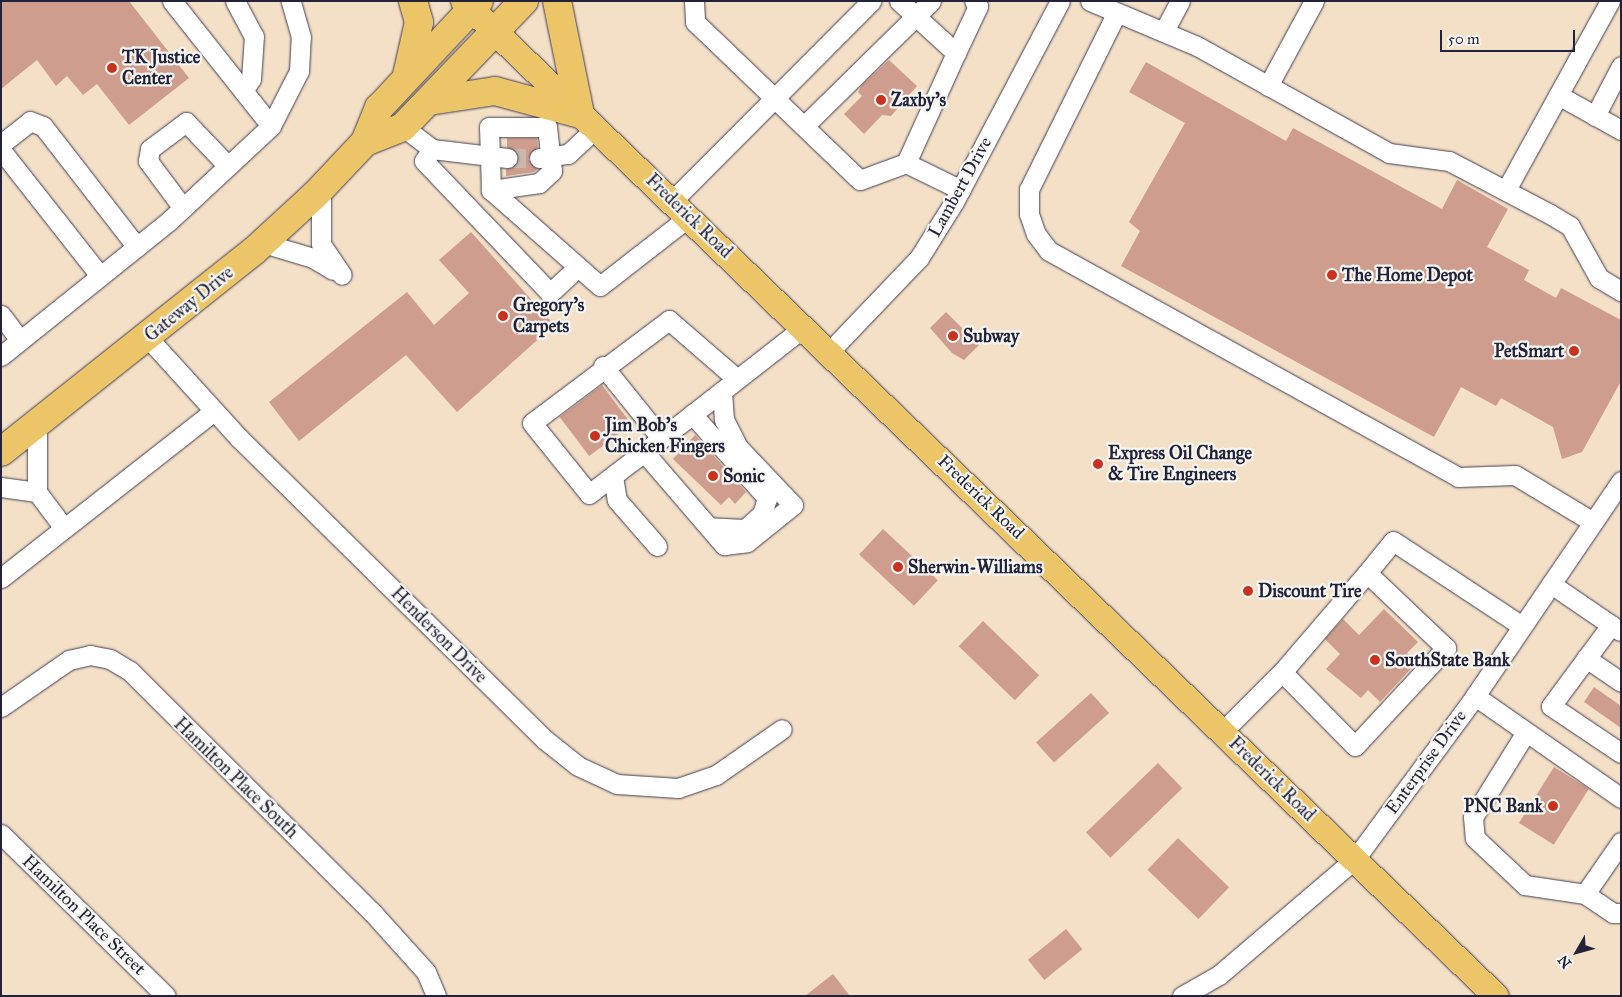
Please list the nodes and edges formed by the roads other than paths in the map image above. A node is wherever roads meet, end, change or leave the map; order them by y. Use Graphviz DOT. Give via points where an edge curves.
graph roads {
  1 [pos="172,1"];
  2 [pos="235,1"];
  3 [pos="291,1"];
  4 [pos="413,1"];
  5 [pos="524,1"];
  6 [pos="557,1"];
  7 [pos="694,1"];
  8 [pos="871,1"];
  9 [pos="899,1"];
  10 [pos="931,1"];
  11 [pos="974,1"];
  12 [pos="1060,1"];
  13 [pos="1090,1"];
  14 [pos="1180,1"];
  15 [pos="1314,1"];
  16 [pos="1610,1"];
  17 [pos="472,4"];
  18 [pos="1116,14"];
  19 [pos="916,16"];
  20 [pos="1164,31"];
  21 [pos="497,32"];
  22 [pos="956,53"];
  23 [pos="407,75"];
  24 [pos="1619,76"];
  25 [pos="1268,86"];
  26 [pos="243,90"];
  27 [pos="1558,96"];
  28 [pos="775,98"];
  29 [pos="429,101"];
  30 [pos="1595,116"];
  31 [pos="588,121"];
  32 [pos="271,126"];
  33 [pos="804,126"];
  34 [pos="403,127"];
  35 [pos="1621,130"];
  36 [pos="365,142"];
  37 [pos="1,144"];
  38 [pos="432,149"];
  39 [pos="1,150"];
  40 [pos="545,158"];
  41 [pos="498,159"];
  42 [pos="906,163"];
  43 [pos="228,166"];
  44 [pos="321,189"];
  45 [pos="491,190"];
  46 [pos="961,190"];
  47 [pos="1506,190"];
  48 [pos="183,208"];
  49 [pos="682,208"];
  50 [pos="263,243"];
  51 [pos="137,247"];
  52 [pos="578,267"];
  53 [pos="100,276"];
  54 [pos="1621,291"];
  55 [pos="1,316"];
  56 [pos="804,326"];
  57 [pos="148,338"];
  58 [pos="20,340"];
  59 [pos="830,351"];
  60 [pos="1,356"];
  61 [pos="602,366"];
  62 [pos="730,385"];
  63 [pos="214,412"];
  64 [pos="692,414"];
  65 [pos="37,424"];
  66 [pos="661,438"];
  67 [pos="1,452"];
  68 [pos="644,452"];
  69 [pos="613,476"];
  70 [pos="1621,481"];
  71 [pos="1,487"];
  72 [pos="37,492"];
  73 [pos="1593,522"];
  74 [pos="709,527"];
  75 [pos="64,528"];
  76 [pos="657,546"];
  77 [pos="1368,573"];
  78 [pos="1,578"];
  79 [pos="1551,584"];
  80 [pos="1522,626"];
  81 [pos="1616,629"];
  82 [pos="1586,658"];
  83 [pos="1282,672"];
  84 [pos="1621,682"];
  85 [pos="1475,696"];
  86 [pos="1,707"];
  87 [pos="782,730"];
  88 [pos="1223,731"];
  89 [pos="1526,732"];
  90 [pos="1621,753"];
  91 [pos="1621,798"];
  92 [pos="1,834"];
  93 [pos="1621,842"];
  94 [pos="1355,859"];
  95 [pos="1585,894"];
  96 [pos="1621,913"];
  97 [pos="166,996"];
  98 [pos="436,996"];
  99 [pos="1182,996"];
  100 [pos="1496,996"];
  1 -- 26 [label="street"];
  2 -- 26 [label="street" via="254,36 251,79"];
  3 -- 32 [label="street" via="301,37 299,71"];
  4 -- 23 [label="highway" via="418,22"];
  5 -- 21 [label="highway, Gateway Drive"];
  6 -- 31 [label="highway"];
  7 -- 28 [label="street" via="695,22"];
  8 -- 28 [label="street"];
  9 -- 19 [label="street"];
  10 -- 19 [label="street"];
  11 -- 22 [label="street" via="978,6"];
  12 -- 46 [label="street, Lambert Drive"];
  13 -- 18 [label="street"];
  14 -- 20 [label="street"];
  15 -- 25 [label="street"];
  16 -- 27 [label="street"];
  17 -- 21 [label="main road, Frederick Road"];
  17 -- 23 [label="highway, Gateway Drive"];
  18 -- 20 [label="street"];
  18 -- 73 [label="street" via="1029,189 1029,214 1036,234 1049,251 1458,477 1516,475"];
  19 -- 22 [label="street"];
  19 -- 33 [label="street"];
  20 -- 25 [label="street"];
  21 -- 29 [label="highway, Gateway Drive"];
  21 -- 31 [label="main road, Frederick Road"];
  22 -- 42 [label="street"];
  23 -- 36 [label="highway, Gateway Drive" via="379,108"];
  24 -- 30 [label="street"];
  25 -- 47 [label="street" via="1389,153 1449,160"];
  26 -- 32 [label="street"];
  27 -- 30 [label="street"];
  27 -- 47 [label="street"];
  28 -- 33 [label="street"];
  28 -- 49 [label="street"];
  29 -- 31 [label="highway" via="495,91"];
  29 -- 34 [label="highway, Gateway Drive"];
  30 -- 35 [label="street"];
  31 -- 40 [label="street" via="568,154"];
  31 -- 49 [label="main road, Frederick Road"];
  32 -- 43 [label="street"];
  33 -- 42 [label="street" via="860,180"];
  34 -- 36 [label="highway, Gateway Drive"];
  34 -- 38 [label="street"];
  36 -- 44 [label="highway, Gateway Drive"];
  37 -- 51 [label="street" via="30,121 43,126"];
  38 -- 41 [label="street"];
  38 -- 52 [label="street" via="424,160 550,293"];
  39 -- 53 [label="street"];
  40 -- 41 [label="street" via="548,127 489,127"];
  40 -- 45 [label="street" via="552,171 539,183"];
  41 -- 45 [label="street"];
  42 -- 46 [label="street"];
  43 -- 48 [label="street"];
  43 -- 48 [label="street" via="186,122 150,149 148,161"];
  44 -- 50 [label="highway, Gateway Drive"];
  44 -- 50 [label="street" via="321,244 342,276 312,258"];
  45 -- 52 [label="street"];
  46 -- 59 [label="street, Lambert Drive" via="919,258"];
  47 -- 54 [label="street" via="1570,226 1599,278"];
  48 -- 51 [label="street"];
  49 -- 52 [label="street" via="600,286"];
  49 -- 56 [label="main road, Frederick Road"];
  50 -- 57 [label="highway, Gateway Drive"];
  51 -- 53 [label="street"];
  53 -- 58 [label="street"];
  55 -- 58 [label="street"];
  56 -- 59 [label="main road, Frederick Road"];
  56 -- 62 [label="street"];
  57 -- 63 [label="street, Henderson Drive"];
  57 -- 65 [label="highway, Gateway Drive"];
  58 -- 60 [label="street"];
  59 -- 88 [label="main road, Frederick Road"];
  61 -- 62 [label="street" via="669,320"];
  61 -- 66 [label="street"];
  61 -- 69 [label="street" via="532,423 593,492"];
  62 -- 64 [label="street"];
  62 -- 74 [label="street" via="724,420 738,447 793,505 748,542 724,545"];
  63 -- 75 [label="street"];
  63 -- 87 [label="street, Henderson Drive" via="544,739 578,766 617,784 678,788 716,775"];
  64 -- 66 [label="street"];
  64 -- 74 [label="street" via="767,498 762,514 745,529"];
  65 -- 67 [label="highway, Gateway Drive"];
  65 -- 72 [label="street"];
  66 -- 68 [label="street"];
  68 -- 69 [label="street"];
  68 -- 74 [label="street"];
  69 -- 76 [label="street" via="617,500"];
  70 -- 73 [label="street, Enterprise Drive"];
  71 -- 72 [label="street"];
  72 -- 75 [label="street"];
  73 -- 79 [label="street, Enterprise Drive"];
  75 -- 78 [label="street"];
  77 -- 80 [label="street" via="1393,541"];
  77 -- 83 [label="street"];
  77 -- 83 [label="street" via="1446,648 1355,746"];
  79 -- 80 [label="street, Enterprise Drive"];
  79 -- 81 [label="street"];
  80 -- 85 [label="street, Enterprise Drive"];
  81 -- 82 [label="street"];
  82 -- 84 [label="street"];
  82 -- 90 [label="street" via="1551,706"];
  83 -- 88 [label="street"];
  85 -- 89 [label="street"];
  85 -- 94 [label="street, Enterprise Drive"];
  86 -- 98 [label="street, Hamilton Place South" via="69,660 90,656 110,659 130,671 372,912 426,972"];
  88 -- 94 [label="main road, Frederick Road"];
  89 -- 91 [label="street"];
  89 -- 95 [label="street" via="1471,827 1475,838 1525,885"];
  92 -- 97 [label="street, Hamilton Place Street"];
  93 -- 95 [label="street"];
  94 -- 99 [label="street, Enterprise Drive" via="1219,975"];
  94 -- 100 [label="main road, Frederick Road"];
  95 -- 96 [label="street" via="1613,913"];
}
